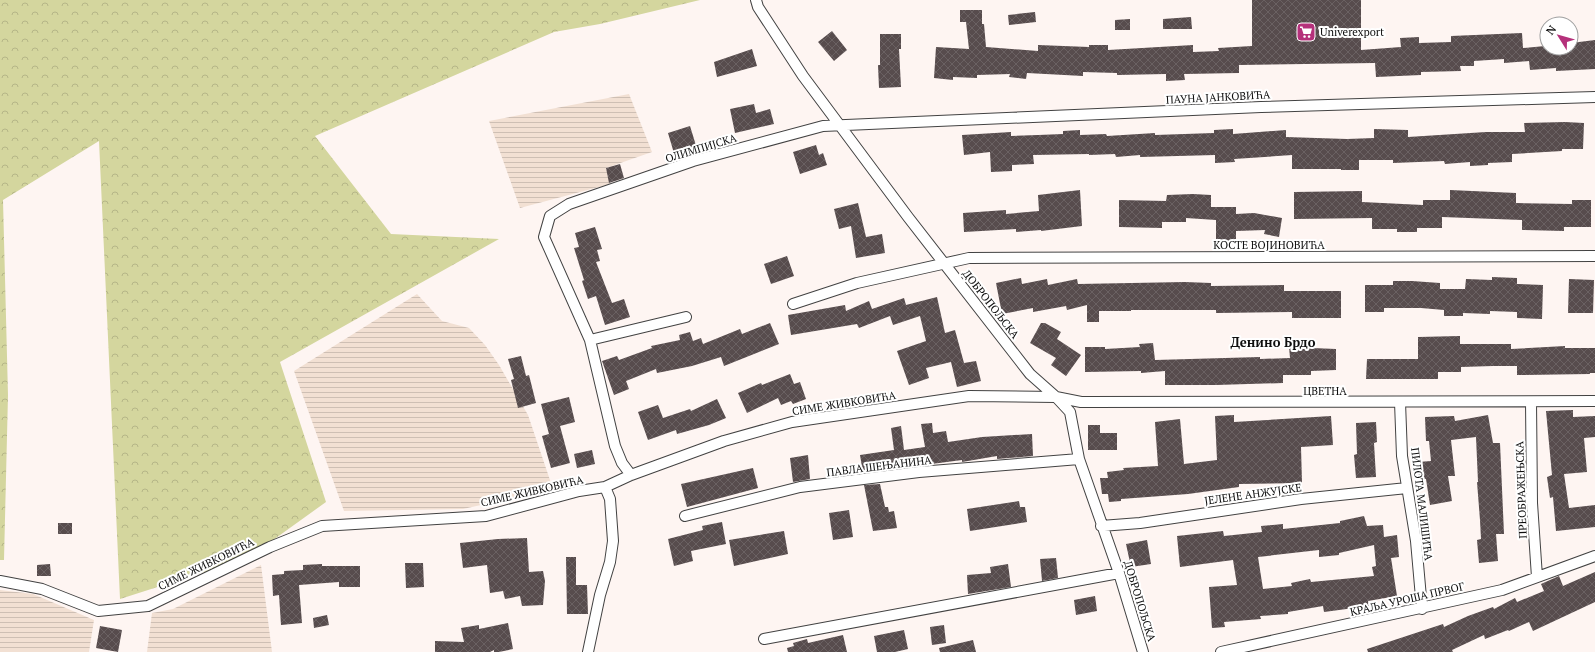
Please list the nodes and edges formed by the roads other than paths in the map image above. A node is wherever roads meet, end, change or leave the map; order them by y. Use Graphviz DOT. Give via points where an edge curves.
graph roads {
  1 [pos="756,0"];
  2 [pos="1595,97"];
  3 [pos="842,127"];
  4 [pos="1595,256"];
  5 [pos="943,262"];
  6 [pos="793,304"];
  7 [pos="686,317"];
  8 [pos="590,340"];
  9 [pos="1056,397"];
  10 [pos="1595,401"];
  11 [pos="1400,402"];
  12 [pos="1531,402"];
  13 [pos="1079,459"];
  14 [pos="631,475"];
  15 [pos="605,487"];
  16 [pos="1408,488"];
  17 [pos="685,516"];
  18 [pos="1102,526"];
  19 [pos="1595,556"];
  20 [pos="1119,573"];
  21 [pos="1537,577"];
  22 [pos="0,581"];
  23 [pos="1422,608"];
  24 [pos="764,639"];
  25 [pos="588,652"];
  26 [pos="1142,652"];
  27 [pos="1221,652"];
  1 -- 3 [label="street, ДОБРОПОЉСКА" via="803,76"];
  2 -- 3 [label="street, ПАУНА ЈАНКОВИЋА" via="1254,107"];
  3 -- 5 [label="street, ДОБРОПОЉСКА"];
  3 -- 8 [label="street, ОЛИМПИЈСКА" via="823,126 693,161 569,204 550,216 544,237"];
  4 -- 5 [label="street, КОСТЕ ВОЈИНОВИЋА" via="968,258"];
  5 -- 6 [label="street, КОСТЕ ВОЈИНОВИЋА" via="857,283"];
  5 -- 9 [label="street, ДОБРОПОЉСКА" via="1030,374"];
  7 -- 8 [label="street"];
  8 -- 14 [label="street, ОЛИМПИЈСКА" via="615,446 622,463"];
  9 -- 11 [label="street, ЦВЕТНА" via="1081,402"];
  9 -- 13 [label="street, ДОБРОПОЉСКА" via="1070,412"];
  9 -- 14 [label="street, СИМЕ ЖИВКОВИЋА" via="968,396 792,422 724,440"];
  10 -- 12 [label="street, ЦВЕТНА"];
  11 -- 12 [label="street, ЦВЕТНА"];
  11 -- 16 [label="street, ПИЛОТА МАЛИШИЋА" via="1402,456"];
  12 -- 21 [label="street, ПРЕОБРАЖЕЊСКА" via="1532,503"];
  13 -- 17 [label="street, ПАВЛА ШЕЊАНИНА" via="919,472 800,487"];
  13 -- 18 [label="street, ДОБРОПОЉСКА"];
  14 -- 15 [label="street, СИМЕ ЖИВКОВИЋА"];
  15 -- 22 [label="street, СИМЕ ЖИВКОВИЋА" via="486,516 322,526 270,547 148,606 98,611 42,589"];
  15 -- 25 [label="street" via="610,499 613,541"];
  16 -- 18 [label="street, ЈЕЛЕНЕ АНЖУЈСКЕ" via="1301,499 1140,523"];
  16 -- 23 [label="street, ПИЛОТА МАЛИШИЋА"];
  18 -- 20 [label="street, ДОБРОПОЉСКА"];
  19 -- 21 [label="street, КРАЉА УРОША ПРВОГ"];
  20 -- 24 [label="street"];
  20 -- 26 [label="street, ДОБРОПОЉСКА"];
  21 -- 23 [label="street, КРАЉА УРОША ПРВОГ" via="1502,590"];
  23 -- 27 [label="street, КРАЉА УРОША ПРВОГ"];
}
